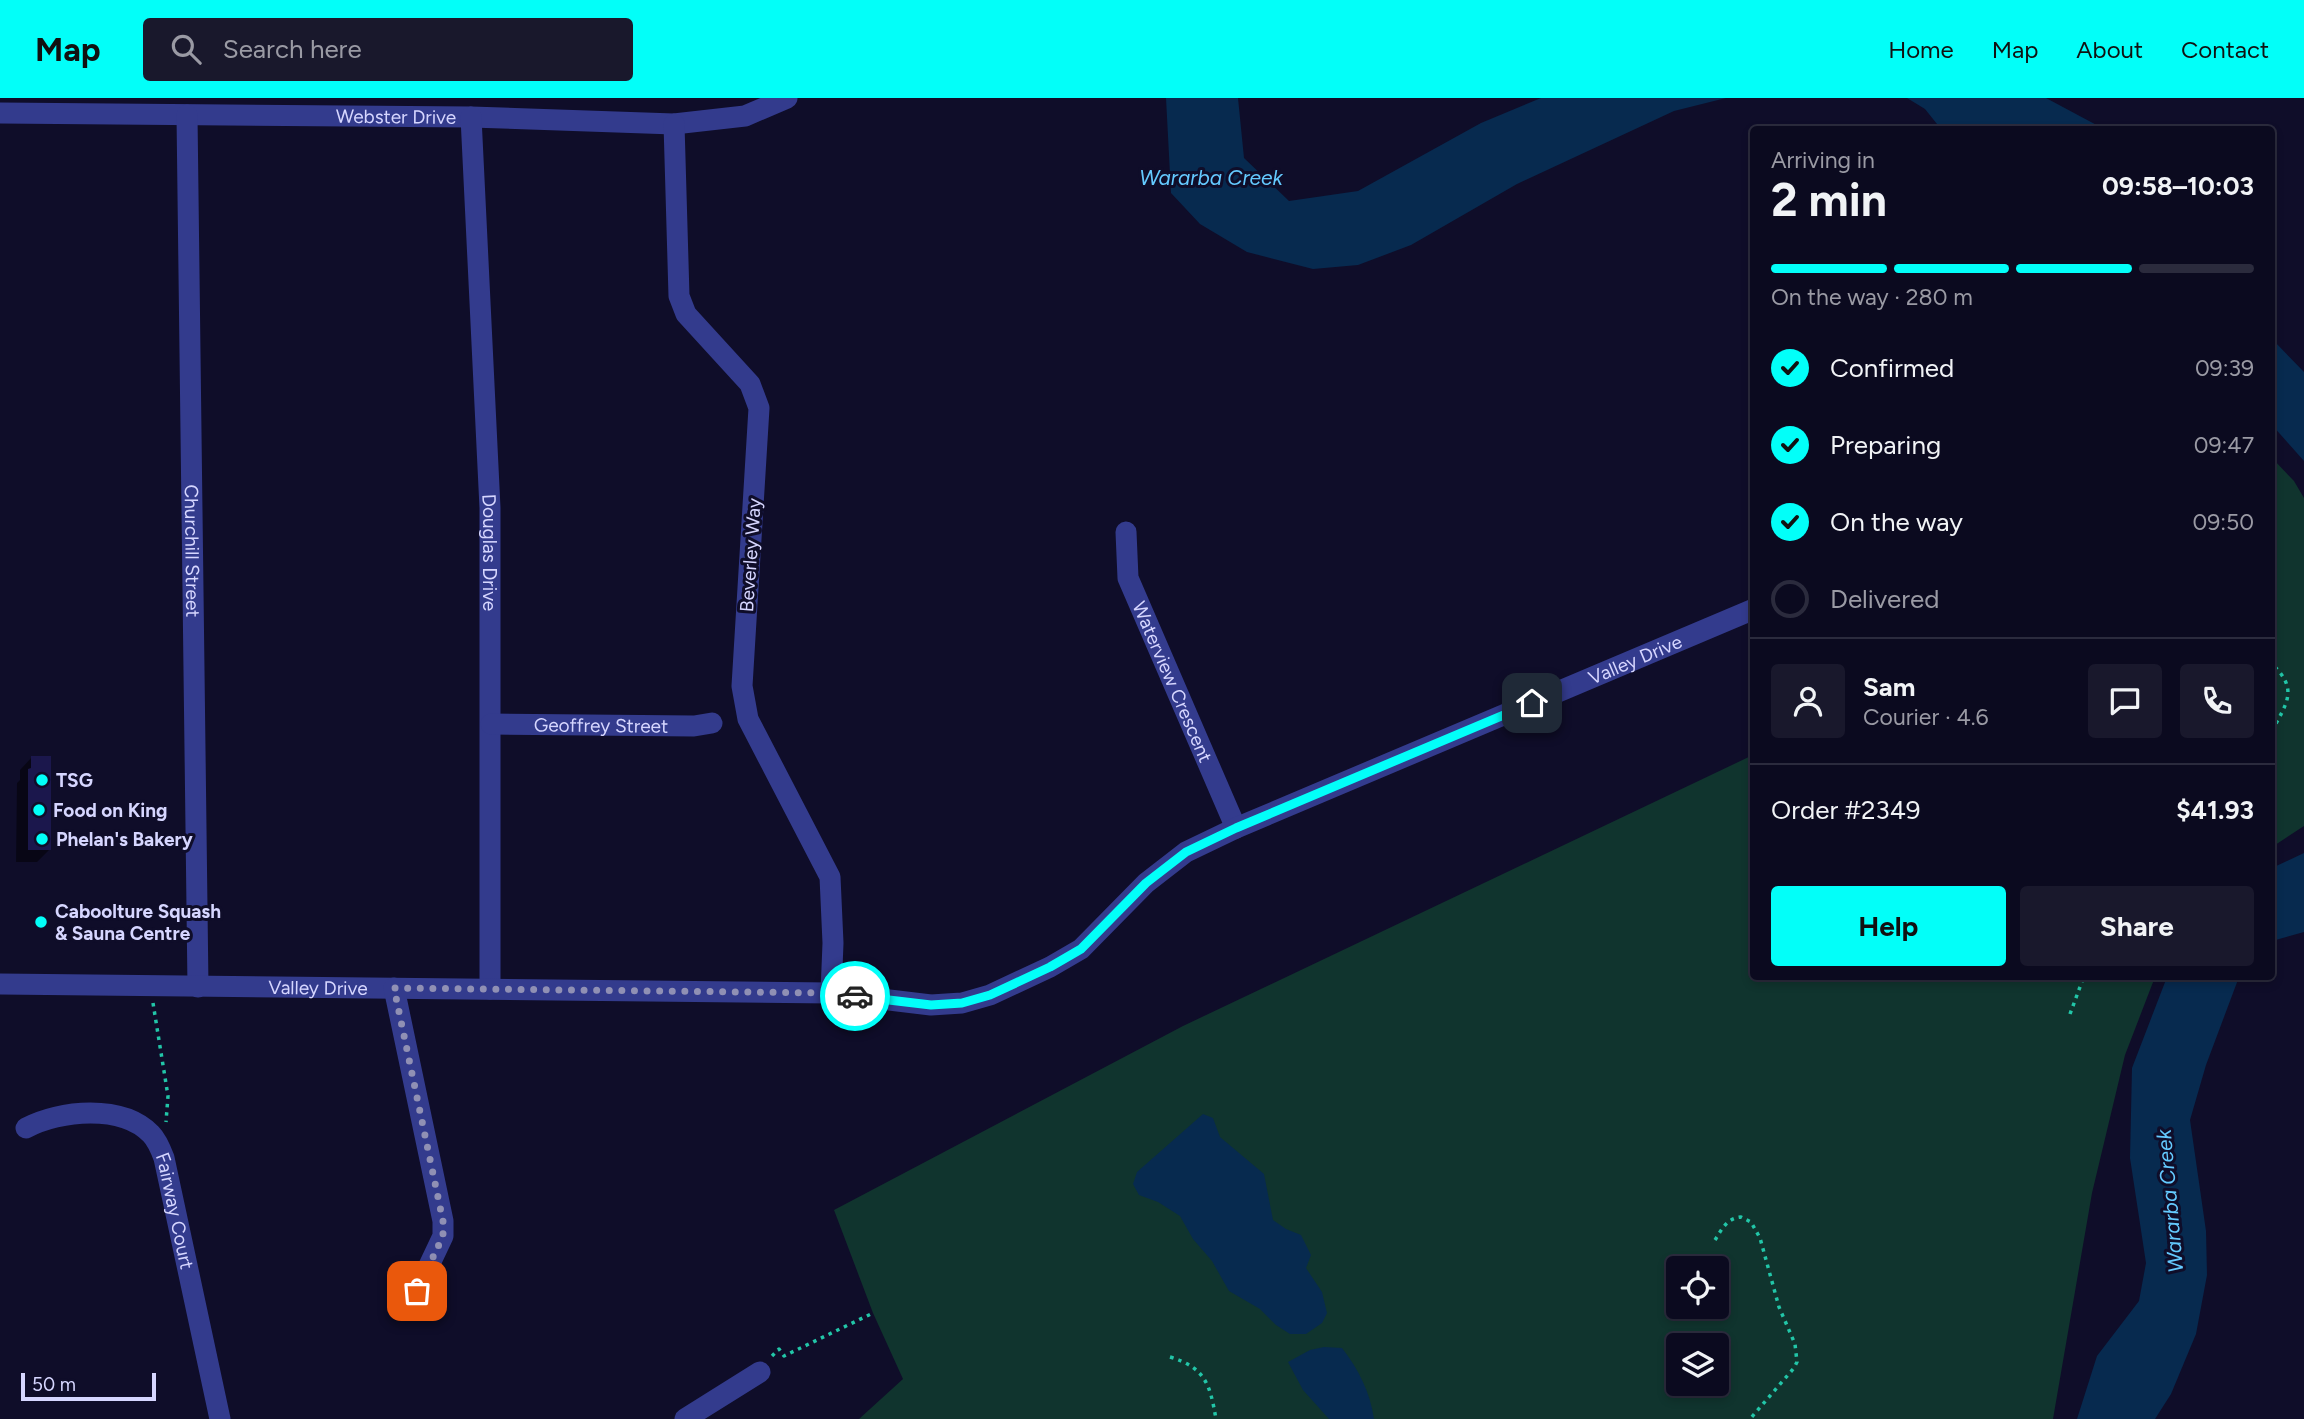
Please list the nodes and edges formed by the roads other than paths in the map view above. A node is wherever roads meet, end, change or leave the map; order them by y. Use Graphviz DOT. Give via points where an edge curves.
graph roads {
  1 [pos="787,98"];
  2 [pos="387,108"];
  3 [pos="0,113"];
  4 [pos="187,115"];
  5 [pos="471,117"];
  6 [pos="674,124"];
  7 [pos="1126,532"];
  8 [pos="1750,611"];
  9 [pos="712,723"];
  10 [pos="491,724"];
  11 [pos="1236,828"];
  12 [pos="0,984"];
  13 [pos="198,987"];
  14 [pos="394,988"];
  15 [pos="490,989"];
  16 [pos="831,993"];
  17 [pos="26,1128"];
  18 [pos="417,1291"];
  19 [pos="760,1372"];
  20 [pos="220,1419"];
  21 [pos="685,1419"];
  1 -- 6 [label="street, Webster Drive" via="745,116"];
  2 -- 4 [label="street, Webster Drive"];
  2 -- 5 [label="street, Webster Drive"];
  3 -- 4 [label="street, Webster Drive"];
  4 -- 13 [label="street, Churchill Street"];
  5 -- 6 [label="street, Webster Drive"];
  5 -- 10 [label="street, Douglas Drive" via="491,508"];
  6 -- 16 [label="street, Beverley Way" via="678,296 687,314 750,384 759,408 742,686 748,719 830,877"];
  7 -- 11 [label="street, Waterview Crescent" via="1128,578"];
  8 -- 11 [label="street, Valley Drive"];
  9 -- 10 [label="street, Geoffrey Street"];
  10 -- 15 [label="street, Douglas Drive"];
  11 -- 16 [label="street, Valley Drive" via="1186,852 1146,883 1081,949 990,995 931,1005"];
  12 -- 13 [label="street, Valley Drive"];
  13 -- 14 [label="street, Valley Drive"];
  14 -- 15 [label="street, Valley Drive"];
  14 -- 18 [label="street" via="443,1221 443,1236"];
  15 -- 16 [label="street, Valley Drive"];
  17 -- 20 [label="street, Fairway Court" via="43,1119 78,1113 124,1118 153,1135 164,1158"];
  19 -- 21 [label="street"];
}
